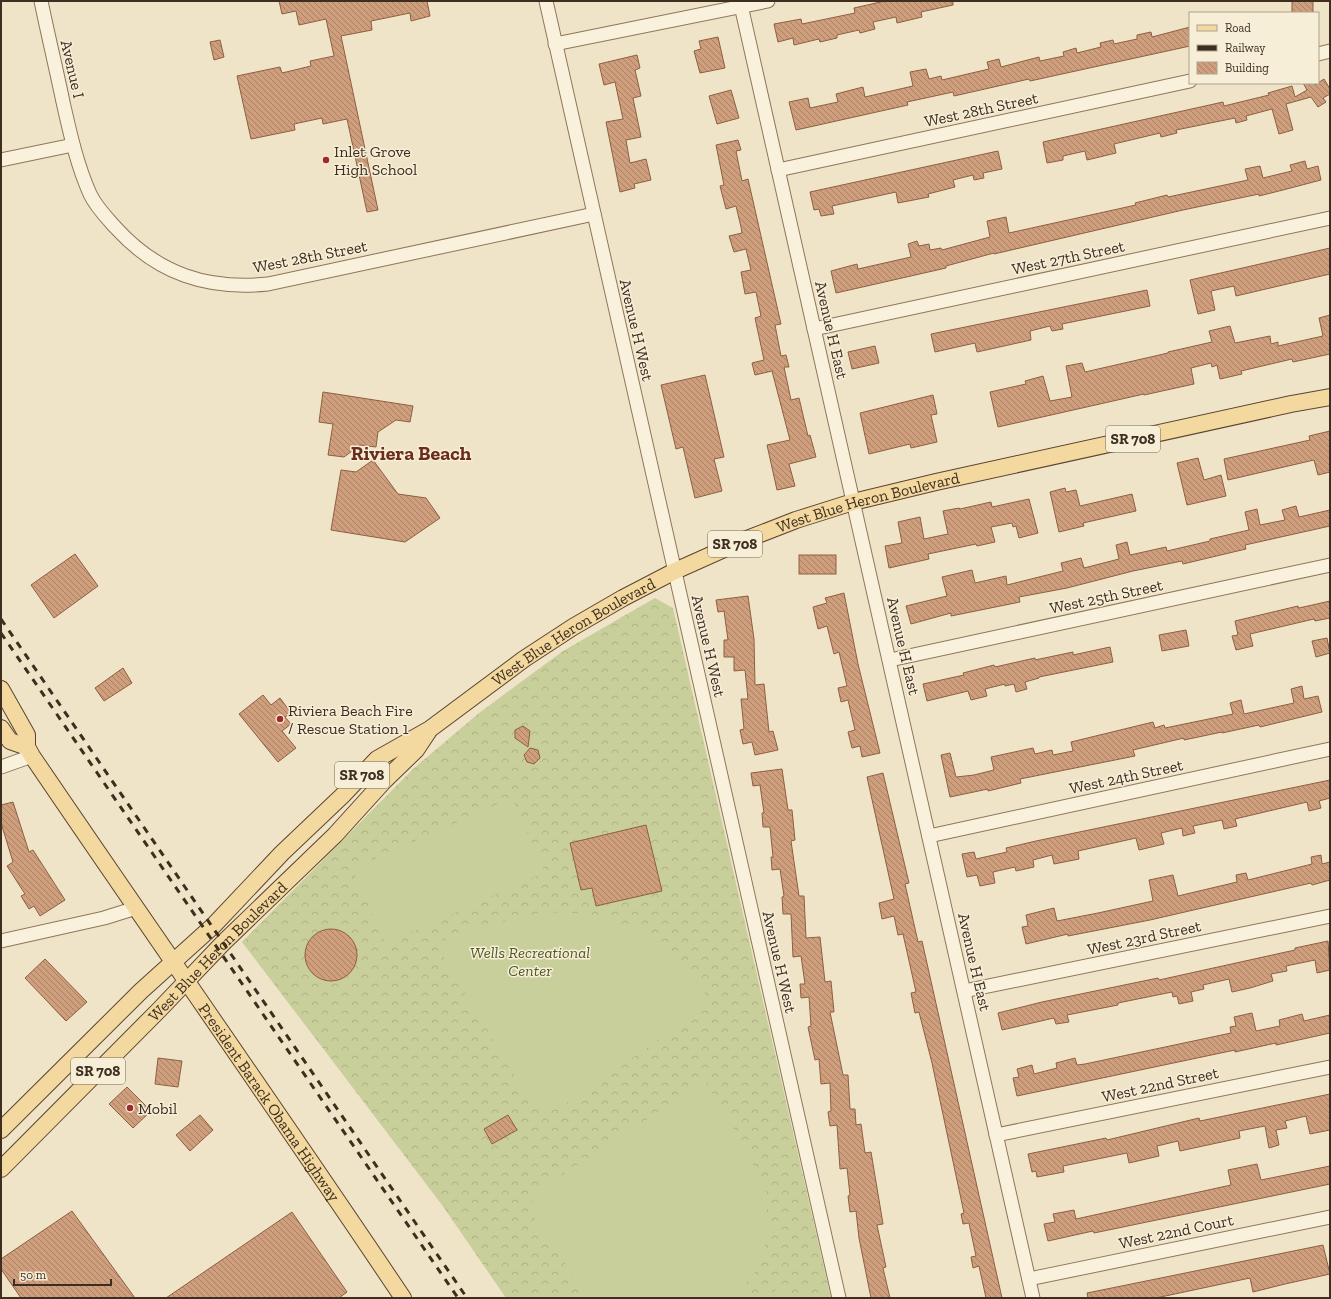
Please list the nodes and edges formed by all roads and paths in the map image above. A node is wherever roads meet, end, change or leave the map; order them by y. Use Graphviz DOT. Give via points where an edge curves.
graph roads {
  1 [pos="41,1"];
  2 [pos="546,1"];
  3 [pos="768,1"];
  4 [pos="741,4"];
  5 [pos="555,44"];
  6 [pos="1330,51"];
  7 [pos="1319,54"];
  8 [pos="1189,81"];
  9 [pos="73,145"];
  10 [pos="1,160"];
  11 [pos="778,170"];
  12 [pos="594,214"];
  13 [pos="1330,218"];
  14 [pos="814,329"];
  15 [pos="1330,397"];
  16 [pos="853,502"];
  17 [pos="1330,565"];
  18 [pos="674,571"];
  19 [pos="890,660"];
  20 [pos="1,689"];
  21 [pos="1,728"];
  22 [pos="430,729"];
  23 [pos="1330,749"];
  24 [pos="30,752"];
  25 [pos="1,767"];
  26 [pos="929,836"];
  27 [pos="136,908"];
  28 [pos="1330,916"];
  29 [pos="1,941"];
  30 [pos="173,962"];
  31 [pos="187,981"];
  32 [pos="964,991"];
  33 [pos="1330,1067"];
  34 [pos="1,1130"];
  35 [pos="996,1135"];
  36 [pos="1,1169"];
  37 [pos="1330,1217"];
  38 [pos="1029,1279"];
  39 [pos="403,1298"];
  40 [pos="839,1298"];
  41 [pos="1033,1298"];
  1 -- 9 [label="street, Avenue I"];
  2 -- 5 [label="street, Avenue H West"];
  3 -- 4 [label="street"];
  4 -- 5 [label="street"];
  4 -- 11 [label="street, Avenue H East"];
  5 -- 12 [label="street, Avenue H West"];
  6 -- 7 [label="street"];
  8 -- 11 [label="street, West 28th Street"];
  9 -- 10 [label="street"];
  9 -- 12 [label="street, West 28th Street" via="91,196 127,240 163,266 183,275 224,285 268,284"];
  11 -- 14 [label="street, Avenue H East"];
  12 -- 18 [label="street, Avenue H West"];
  13 -- 14 [label="street, West 27th Street"];
  14 -- 16 [label="street, Avenue H East"];
  15 -- 16 [label="main road, West Blue Heron Boulevard / SR 708"];
  16 -- 18 [label="main road, West Blue Heron Boulevard / SR 708" via="796,520"];
  16 -- 19 [label="street, Avenue H East"];
  17 -- 19 [label="street, West 25th Street"];
  18 -- 22 [label="main road, West Blue Heron Boulevard / SR 708" via="573,627 524,659"];
  18 -- 40 [label="street, Avenue H West"];
  19 -- 26 [label="street, Avenue H East"];
  20 -- 24 [label="main road, President Barack Obama Highway" via="27,735"];
  21 -- 24 [label="main road" via="10,741"];
  22 -- 30 [label="main road, West Blue Heron Boulevard / SR 708" via="377,759 213,926"];
  22 -- 31 [label="main road, West Blue Heron Boulevard / SR 708" via="416,750 335,835"];
  23 -- 26 [label="street, West 24th Street"];
  24 -- 25 [label="street"];
  24 -- 27 [label="main road, President Barack Obama Highway"];
  26 -- 32 [label="street, Avenue H East"];
  27 -- 29 [label="street" via="104,918"];
  27 -- 30 [label="main road, President Barack Obama Highway"];
  28 -- 32 [label="street, West 23rd Street"];
  30 -- 31 [label="main road, President Barack Obama Highway"];
  30 -- 34 [label="main road, West Blue Heron Boulevard / SR 708"];
  31 -- 36 [label="main road, West Blue Heron Boulevard / SR 708"];
  31 -- 39 [label="main road, President Barack Obama Highway"];
  32 -- 35 [label="street, Avenue H East"];
  33 -- 35 [label="street, West 22nd Street"];
  35 -- 38 [label="street, Avenue H East"];
  37 -- 38 [label="street, West 22nd Court"];
  38 -- 41 [label="street, Avenue H East"];
}
